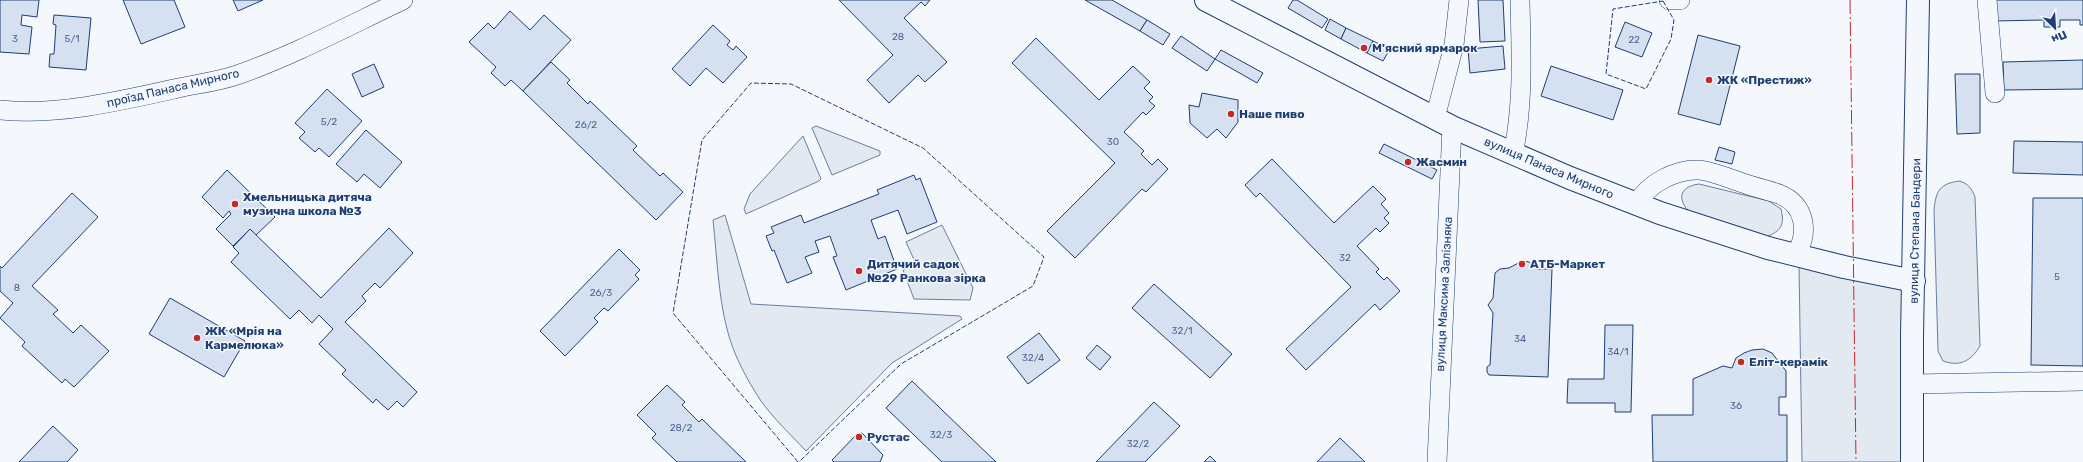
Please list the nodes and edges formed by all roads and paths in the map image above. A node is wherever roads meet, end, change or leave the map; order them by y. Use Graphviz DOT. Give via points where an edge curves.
graph roads {
  1 [pos="403,0"];
  2 [pos="1206,0"];
  3 [pos="1459,0"];
  4 [pos="1520,0"];
  5 [pos="1669,0"];
  6 [pos="1680,0"];
  7 [pos="1918,0"];
  8 [pos="1987,0"];
  9 [pos="1995,93"];
  10 [pos="0,110"];
  11 [pos="1443,123"];
  12 [pos="1513,154"];
  13 [pos="1637,204"];
  14 [pos="1796,255"];
  15 [pos="1914,281"];
  16 [pos="2083,381"];
  17 [pos="1913,384"];
  18 [pos="1437,462"];
  19 [pos="1912,462"];
  1 -- 10 [label="street, проїзд Панаса Мирного" via="236,76 84,107 16,112"];
  2 -- 11 [label="main road, вулиця Панаса Мирного"];
  3 -- 11 [label="street, вулиця Максима Залізняка"];
  4 -- 12 [label="street" via="1522,70 1519,121"];
  5 -- 6 [label="street"];
  7 -- 15 [label="main road, вулиця Степана Бандери"];
  8 -- 9 [label="street"];
  11 -- 12 [label="main road, вулиця Панаса Мирного"];
  11 -- 18 [label="street, вулиця Максима Залізняка"];
  12 -- 13 [label="main road, вулиця Панаса Мирного"];
  13 -- 14 [label="main road, вулиця Панаса Мирного" via="1660,214"];
  13 -- 14 [label="street" via="1645,191 1671,176 1700,170 1780,195 1792,202 1803,221 1805,234"];
  14 -- 15 [label="main road, вулиця Панаса Мирного"];
  15 -- 17 [label="main road, вулиця Степана Бандери"];
  16 -- 17 [label="street"];
  17 -- 19 [label="main road, вулиця Степана Бандери"];
}
